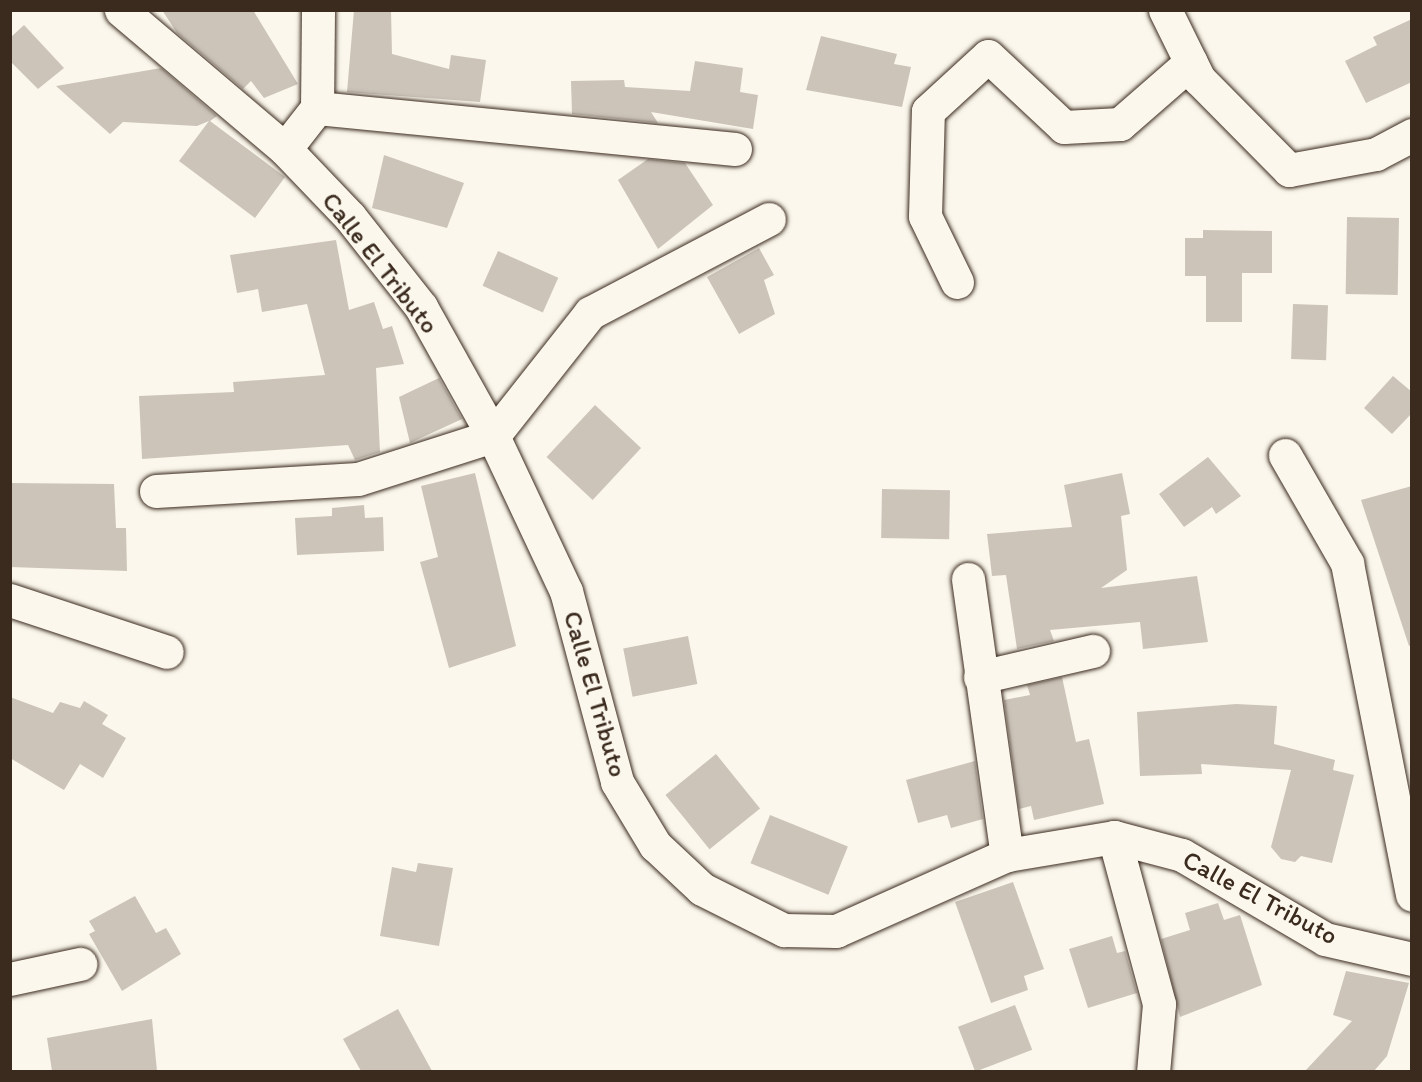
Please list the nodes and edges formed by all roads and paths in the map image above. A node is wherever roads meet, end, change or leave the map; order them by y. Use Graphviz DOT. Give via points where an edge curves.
graph roads {
  1 [pos="121,10"];
  2 [pos="318,10"];
  3 [pos="1165,10"];
  4 [pos="1191,62"];
  5 [pos="317,108"];
  6 [pos="1412,135"];
  7 [pos="735,148"];
  8 [pos="285,149"];
  9 [pos="769,219"];
  10 [pos="957,282"];
  11 [pos="493,436"];
  12 [pos="1285,456"];
  13 [pos="156,491"];
  14 [pos="968,579"];
  15 [pos="10,600"];
  16 [pos="1093,651"];
  17 [pos="166,652"];
  18 [pos="980,677"];
  19 [pos="1114,837"];
  20 [pos="1006,855"];
  21 [pos="1412,895"];
  22 [pos="1412,959"];
  23 [pos="80,964"];
  24 [pos="10,979"];
  25 [pos="1153,1071"];
  1 -- 8 [label="street, Calle El Tributo"];
  2 -- 5 [label="street"];
  3 -- 4 [label="street"];
  4 -- 6 [label="street" via="1199,79 1289,170 1376,154"];
  4 -- 10 [label="street" via="1120,124 1064,127 988,56 928,111 925,216"];
  5 -- 7 [label="street"];
  5 -- 8 [label="street"];
  8 -- 11 [label="street, Calle El Tributo" via="350,217 421,307"];
  9 -- 11 [label="street" via="590,313"];
  11 -- 13 [label="street" via="358,479"];
  11 -- 20 [label="street, Calle El Tributo" via="566,591 617,782 655,845 702,889 784,930 836,931"];
  12 -- 21 [label="street" via="1347,563"];
  14 -- 18 [label="street"];
  15 -- 17 [label="street"];
  16 -- 18 [label="street"];
  18 -- 20 [label="street"];
  19 -- 20 [label="street, Calle El Tributo"];
  19 -- 22 [label="street, Calle El Tributo" via="1182,855 1325,939"];
  19 -- 25 [label="street" via="1160,1004"];
  23 -- 24 [label="street"];
}
